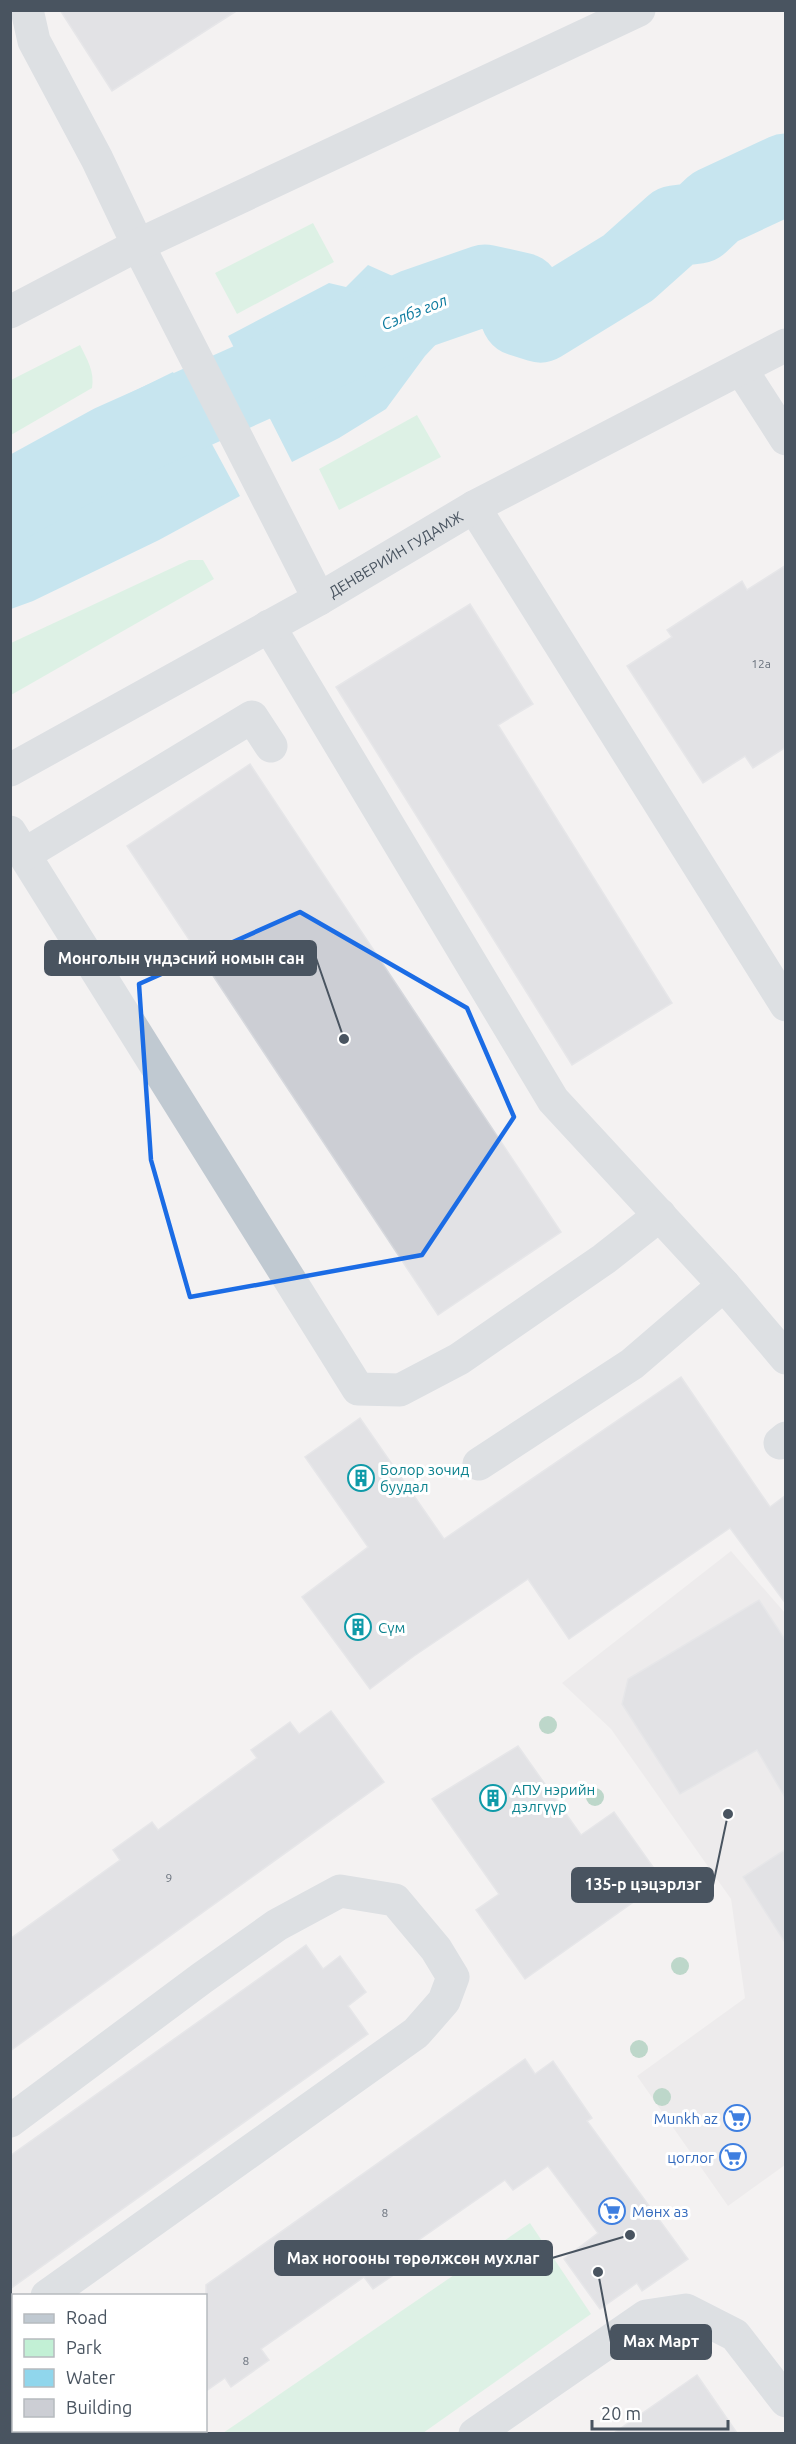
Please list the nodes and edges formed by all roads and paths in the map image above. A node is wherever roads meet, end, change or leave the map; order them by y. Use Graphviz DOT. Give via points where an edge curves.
graph roads {
  1 [pos="27,10"];
  2 [pos="639,10"];
  3 [pos="138,245"];
  4 [pos="10,312"];
  5 [pos="786,345"];
  6 [pos="741,369"];
  7 [pos="786,439"];
  8 [pos="474,507"];
  9 [pos="319,599"];
  10 [pos="269,626"];
  11 [pos="271,746"];
  12 [pos="10,770"];
  13 [pos="18,843"];
  14 [pos="786,1005"];
  15 [pos="660,1215"];
  16 [pos="724,1285"];
  17 [pos="775,1325"];
  18 [pos="786,1358"];
  19 [pos="479,1464"];
  20 [pos="10,2121"];
  21 [pos="48,2294"];
  22 [pos="780,2382"];
  23 [pos="475,2433"];
  1 -- 3 [label="street" via="34,41 98,159"];
  2 -- 3 [label="street"];
  3 -- 4 [label="street"];
  3 -- 9 [label="street"];
  5 -- 6 [label="street, ДЕНВЕРИЙН ГУДАМЖ"];
  6 -- 7 [label="street"];
  6 -- 8 [label="street, ДЕНВЕРИЙН ГУДАМЖ"];
  8 -- 9 [label="street, ДЕНВЕРИЙН ГУДАМЖ"];
  8 -- 14 [label="street"];
  9 -- 10 [label="street, ДЕНВЕРИЙН ГУДАМЖ"];
  10 -- 12 [label="street, ДЕНВЕРИЙН ГУДАМЖ"];
  10 -- 15 [label="street" via="553,1100"];
  11 -- 13 [label="street" via="252,717"];
  13 -- 15 [label="street" via="358,1389 400,1390 459,1359"];
  15 -- 16 [label="street"];
  16 -- 17 [label="street"];
  16 -- 19 [label="street" via="632,1364"];
  17 -- 18 [label="street"];
  20 -- 21 [label="street" via="268,1931 340,1891 395,1900 436,1949 453,1977 444,2001 416,2033"];
  22 -- 23 [label="street" via="735,2335 686,2310 646,2316"];
}
